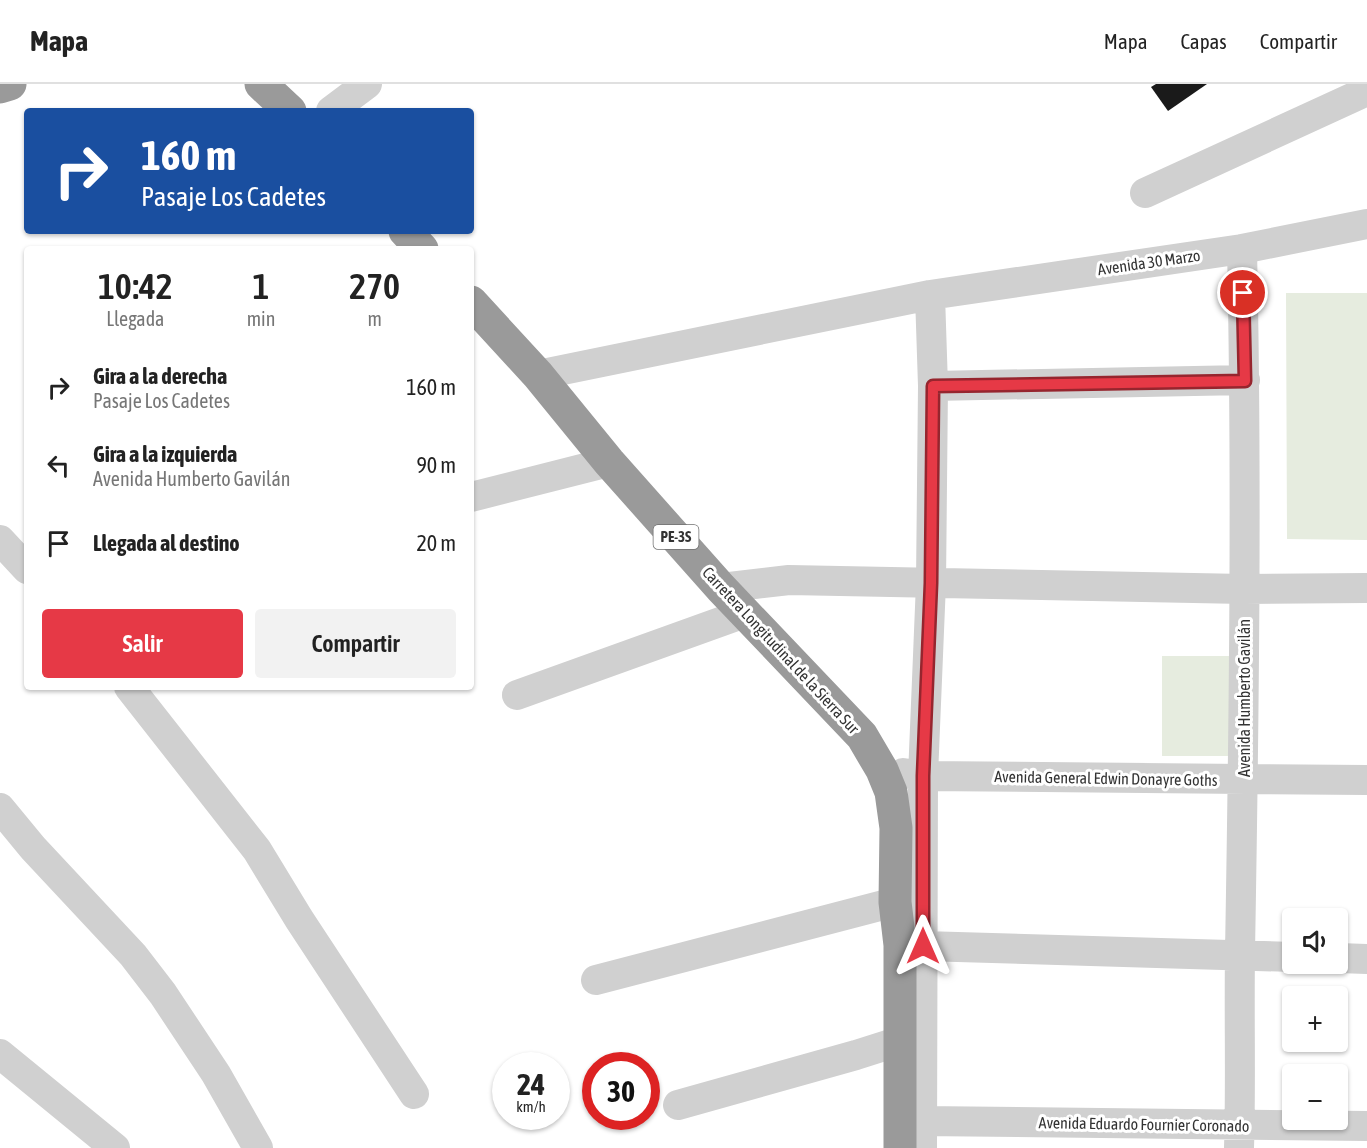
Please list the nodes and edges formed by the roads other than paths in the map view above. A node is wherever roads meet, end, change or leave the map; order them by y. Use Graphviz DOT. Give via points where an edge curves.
graph roads {
  1 [pos="10,84"];
  2 [pos="261,84"];
  3 [pos="367,84"];
  4 [pos="0,87"];
  5 [pos="1367,91"];
  6 [pos="287,108"];
  7 [pos="335,108"];
  8 [pos="1145,193"];
  9 [pos="1367,224"];
  10 [pos="408,234"];
  11 [pos="419,246"];
  12 [pos="1242,249"];
  13 [pos="930,295"];
  14 [pos="474,305"];
  15 [pos="538,375"];
  16 [pos="1245,381"];
  17 [pos="933,386"];
  18 [pos="609,462"];
  19 [pos="474,496"];
  20 [pos="0,540"];
  21 [pos="24,566"];
  22 [pos="931,583"];
  23 [pos="721,588"];
  24 [pos="1367,588"];
  25 [pos="1244,590"];
  26 [pos="745,614"];
  27 [pos="131,690"];
  28 [pos="517,695"];
  29 [pos="882,770"];
  30 [pos="923,776"];
  31 [pos="1244,780"];
  32 [pos="1367,780"];
  33 [pos="0,808"];
  34 [pos="895,902"];
  35 [pos="923,946"];
  36 [pos="1240,956"];
  37 [pos="1282,957"];
  38 [pos="1348,958"];
  39 [pos="1367,959"];
  40 [pos="596,980"];
  41 [pos="900,1041"];
  42 [pos="0,1054"];
  43 [pos="414,1094"];
  44 [pos="678,1105"];
  45 [pos="1367,1126"];
  46 [pos="922,1134"];
  47 [pos="1239,1136"];
  48 [pos="115,1148"];
  49 [pos="258,1148"];
  50 [pos="900,1148"];
  1 -- 4 [label="highway"];
  2 -- 6 [label="highway"];
  3 -- 7 [label="street"];
  5 -- 8 [label="street"];
  9 -- 12 [label="street, Avenida 30 Marzo"];
  10 -- 11 [label="highway"];
  12 -- 13 [label="street, Avenida 30 Marzo"];
  12 -- 16 [label="street, Avenida Humberto Gavilán"];
  13 -- 15 [label="street, Avenida 30 Marzo"];
  13 -- 17 [label="street"];
  14 -- 15 [label="highway, Carretera Longitudinal de la Sierra Sur / PE-3S"];
  15 -- 18 [label="highway, Carretera Longitudinal de la Sierra Sur / PE-3S"];
  16 -- 17 [label="street"];
  16 -- 25 [label="street, Avenida Humberto Gavilán"];
  17 -- 22 [label="street"];
  18 -- 19 [label="street"];
  18 -- 23 [label="highway, Carretera Longitudinal de la Sierra Sur / PE-3S"];
  20 -- 21 [label="street"];
  22 -- 23 [label="street" via="789,580"];
  22 -- 25 [label="street"];
  22 -- 30 [label="street"];
  23 -- 26 [label="highway, Carretera Longitudinal de la Sierra Sur / PE-3S"];
  24 -- 25 [label="street"];
  25 -- 31 [label="street, Avenida Humberto Gavilán"];
  26 -- 28 [label="street"];
  26 -- 29 [label="highway, Carretera Longitudinal de la Sierra Sur / PE-3S" via="862,736"];
  27 -- 43 [label="street" via="257,850"];
  29 -- 30 [label="street, Avenida General Edwin Donayre Goths"];
  29 -- 34 [label="highway, Carretera Longitudinal de la Sierra Sur / PE-3S" via="891,792 896,828"];
  30 -- 31 [label="street, Avenida General Edwin Donayre Goths"];
  30 -- 35 [label="street"];
  31 -- 32 [label="street, Avenida General Edwin Donayre Goths"];
  31 -- 36 [label="street, Avenida Humberto Gavilán"];
  33 -- 49 [label="street" via="133,955 163,994 216,1074"];
  34 -- 40 [label="street"];
  34 -- 41 [label="highway, Carretera Longitudinal de la Sierra Sur / PE-3S" via="900,945"];
  35 -- 36 [label="street"];
  35 -- 46 [label="street"];
  36 -- 37 [label="street"];
  36 -- 47 [label="street, Avenida Humberto Gavilán"];
  38 -- 39 [label="street"];
  41 -- 44 [label="street"];
  41 -- 50 [label="highway, Carretera Longitudinal de la Sierra Sur / PE-3S"];
  42 -- 48 [label="street"];
  45 -- 47 [label="street, Avenida Eduardo Fournier Coronado"];
  46 -- 47 [label="street, Avenida Eduardo Fournier Coronado"];
}
